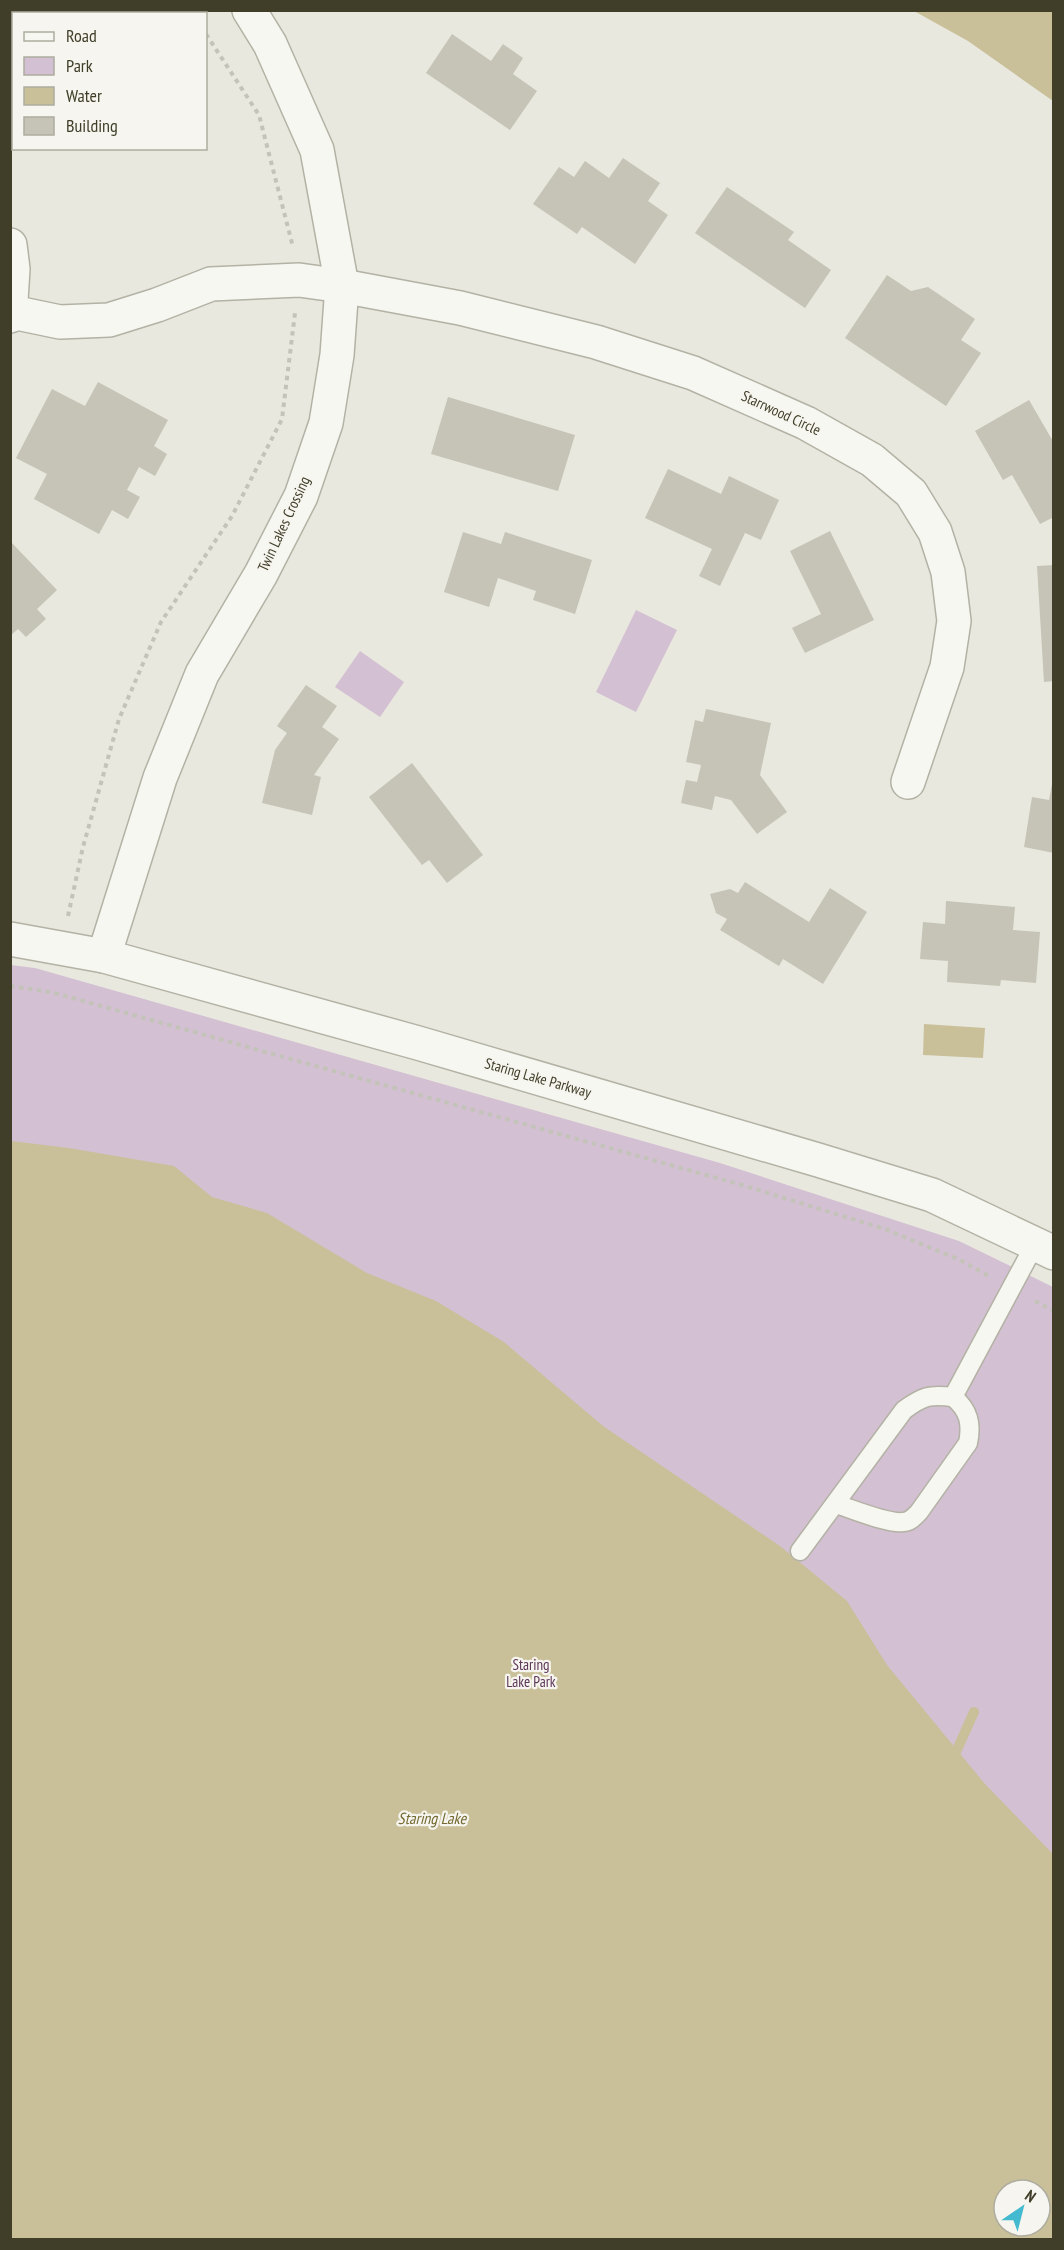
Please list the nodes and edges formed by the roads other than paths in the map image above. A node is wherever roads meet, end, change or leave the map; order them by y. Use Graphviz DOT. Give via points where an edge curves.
graph roads {
  1 [pos="249,10"];
  2 [pos="10,245"];
  3 [pos="342,286"];
  4 [pos="11,314"];
  5 [pos="908,783"];
  6 [pos="10,939"];
  7 [pos="105,956"];
  8 [pos="1044,1249"];
  9 [pos="953,1397"];
  10 [pos="836,1504"];
  11 [pos="800,1551"];
  1 -- 3 [label="street, Twin Lakes Crossing" via="270,44 317,150"];
  2 -- 4 [label="street"];
  3 -- 4 [label="street, Starrwood Circle" via="299,280 211,284 109,320 60,322"];
  3 -- 5 [label="street, Starrwood Circle" via="521,323 693,373 806,423 872,459 911,493 935,532 948,572 954,621 947,667"];
  3 -- 7 [label="street, Twin Lakes Crossing" via="337,355 326,423 301,496 202,674 160,778"];
  6 -- 7 [label="street, Staring Lake Parkway"];
  7 -- 8 [label="street, Staring Lake Parkway" via="418,1043 932,1195"];
  8 -- 9 [label="lane" via="1011,1288"];
  9 -- 10 [label="lane" via="921,1398 904,1410"];
  9 -- 10 [label="lane" via="969,1416 968,1443 919,1512 902,1523"];
  10 -- 11 [label="lane"];
}
